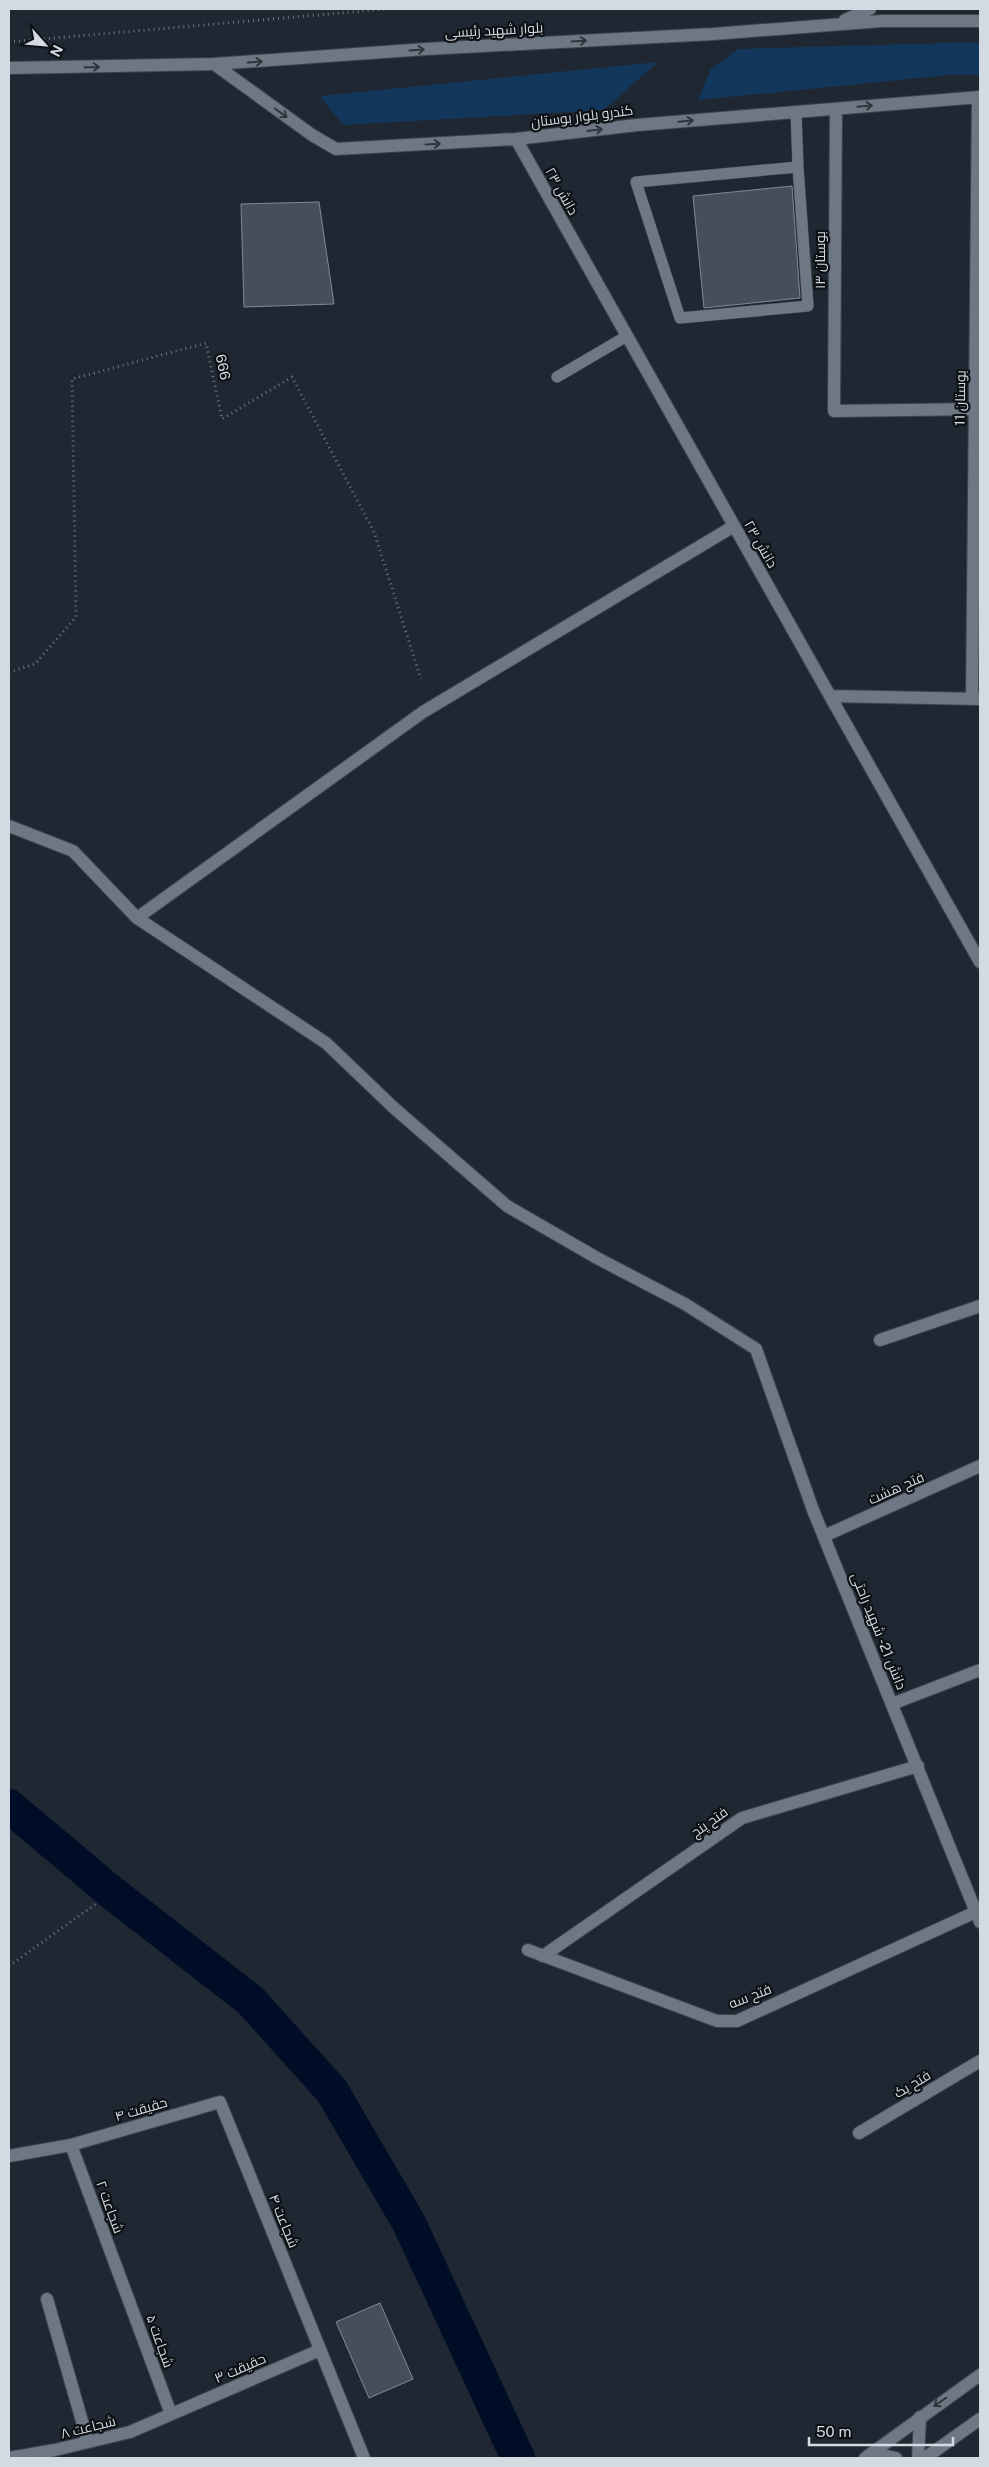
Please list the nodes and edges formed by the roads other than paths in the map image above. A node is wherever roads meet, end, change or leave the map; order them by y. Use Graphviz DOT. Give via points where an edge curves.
graph roads {
  1 [pos="870,9"];
  2 [pos="980,21"];
  3 [pos="834,24"];
  4 [pos="214,64"];
  5 [pos="9,68"];
  6 [pos="979,97"];
  7 [pos="836,109"];
  8 [pos="796,112"];
  9 [pos="516,139"];
  10 [pos="798,167"];
  11 [pos="627,336"];
  12 [pos="557,377"];
  13 [pos="977,409"];
  14 [pos="734,526"];
  15 [pos="830,696"];
  16 [pos="976,699"];
  17 [pos="9,826"];
  18 [pos="137,918"];
  19 [pos="980,962"];
  20 [pos="980,1306"];
  21 [pos="880,1340"];
  22 [pos="980,1466"];
  23 [pos="824,1536"];
  24 [pos="980,1670"];
  25 [pos="892,1704"];
  26 [pos="918,1766"];
  27 [pos="979,1914"];
  28 [pos="528,1950"];
  29 [pos="543,1956"];
  30 [pos="980,2061"];
  31 [pos="220,2102"];
  32 [pos="859,2133"];
  33 [pos="71,2145"];
  34 [pos="9,2156"];
  35 [pos="121,2279"];
  36 [pos="47,2299"];
  37 [pos="320,2350"];
  38 [pos="980,2375"];
  39 [pos="170,2414"];
  40 [pos="920,2417"];
  41 [pos="980,2419"];
  42 [pos="88,2442"];
  43 [pos="868,2456"];
  44 [pos="9,2458"];
  45 [pos="364,2458"];
  46 [pos="896,2458"];
  47 [pos="918,2458"];
  48 [pos="925,2458"];
  1 -- 3 [label="street"];
  2 -- 3 [label="street, بلوار شهید رئیسی"];
  4 -- 3 [label="street, بلوار شهید رئیسی, one-way"];
  5 -- 4 [label="street, بلوار شهید رئیسی, one-way"];
  4 -- 9 [label="street, کندرو بلوار بوستان, one-way" via="336,149"];
  7 -- 6 [label="street, کندرو بلوار بوستان, one-way"];
  6 -- 13 [label="street, بوستان 11"];
  7 -- 8 [label="street, کندرو بلوار بوستان"];
  7 -- 13 [label="street, بوستان ۱۳" via="834,411"];
  9 -- 8 [label="street, کندرو بلوار بوستان, one-way"];
  8 -- 10 [label="lane"];
  9 -- 11 [label="street, دانش ۲۳"];
  10 -- 10 [label="lane" via="636,182 680,318 808,306"];
  11 -- 12 [label="lane"];
  11 -- 14 [label="street, دانش ۲۳"];
  13 -- 16 [label="street, بوستان 11"];
  14 -- 15 [label="street, دانش ۲۳"];
  14 -- 18 [label="street" via="423,712"];
  15 -- 16 [label="street"];
  15 -- 19 [label="street, دانش ۲۳"];
  17 -- 18 [label="street" via="73,851"];
  18 -- 23 [label="street, دانش 21 - شهید راحتی" via="326,1043 394,1108 507,1206 685,1304 756,1349"];
  20 -- 21 [label="street"];
  22 -- 23 [label="street, فتح هشت"];
  23 -- 25 [label="street, دانش 21 - شهید راحتی"];
  24 -- 25 [label="street"];
  25 -- 26 [label="street, دانش 21 - شهید راحتی"];
  26 -- 27 [label="street, دانش 21 - شهید راحتی"];
  26 -- 29 [label="street, فتح پنج" via="742,1818"];
  27 -- 29 [label="street, فتح سه" via="737,2021 717,2021"];
  28 -- 29 [label="street, فتح سه"];
  30 -- 32 [label="street, فتح یک"];
  31 -- 33 [label="street, حقیقت ۴"];
  31 -- 37 [label="street, شجاعت ۴"];
  33 -- 34 [label="street, حقیقت ۴"];
  33 -- 35 [label="street, شجاعت ۲"];
  35 -- 39 [label="street, شجاعت ۵"];
  36 -- 42 [label="street"];
  37 -- 39 [label="street, حقیقت ۳"];
  37 -- 45 [label="street, شجاعت ۴"];
  38 -- 40 [label="street, one-way"];
  39 -- 42 [label="street, شجاعت ۸" via="130,2432"];
  40 -- 43 [label="street"];
  40 -- 47 [label="street"];
  41 -- 48 [label="street"];
  42 -- 44 [label="street, شجاعت ۸"];
  43 -- 46 [label="street"];
}
